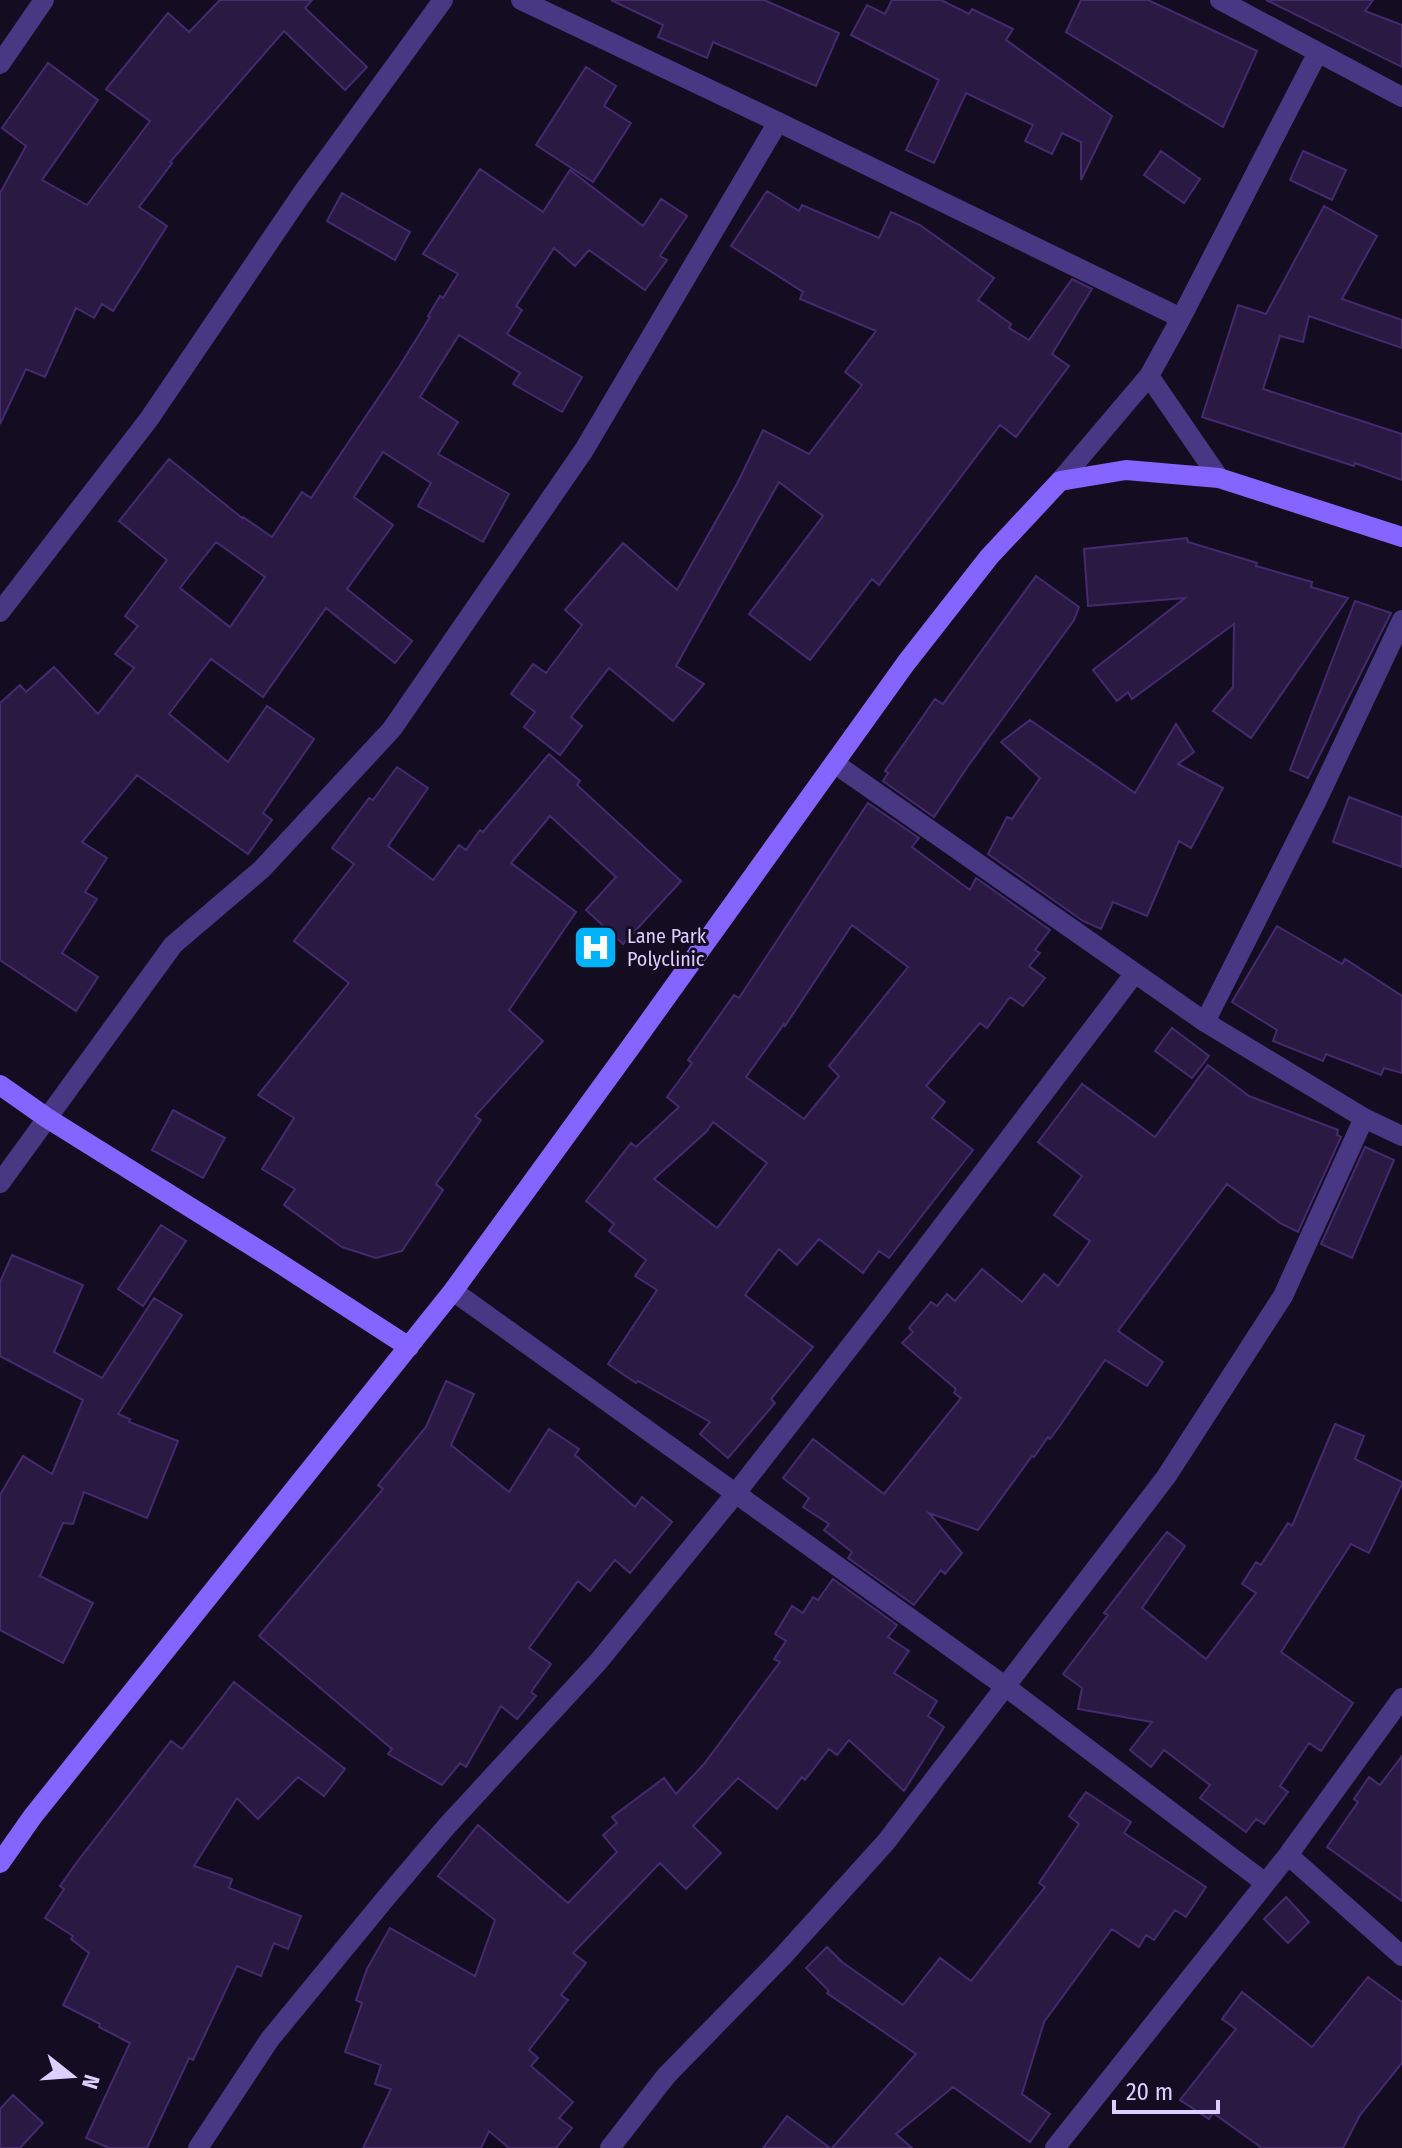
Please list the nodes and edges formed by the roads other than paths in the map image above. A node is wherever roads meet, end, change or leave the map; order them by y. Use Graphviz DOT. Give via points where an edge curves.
graph roads {
  1 [pos="44,0"];
  2 [pos="443,0"];
  3 [pos="521,0"];
  4 [pos="1220,0"];
  5 [pos="1317,54"];
  6 [pos="0,64"];
  7 [pos="1402,97"];
  8 [pos="778,122"];
  9 [pos="1181,318"];
  10 [pos="1149,376"];
  11 [pos="1219,478"];
  12 [pos="1060,481"];
  13 [pos="1402,537"];
  14 [pos="0,612"];
  15 [pos="1402,620"];
  16 [pos="834,763"];
  17 [pos="1135,973"];
  18 [pos="1205,1022"];
  19 [pos="0,1085"];
  20 [pos="47,1118"];
  21 [pos="1364,1118"];
  22 [pos="1402,1136"];
  23 [pos="0,1183"];
  24 [pos="453,1291"];
  25 [pos="409,1347"];
  26 [pos="736,1493"];
  27 [pos="1006,1687"];
  28 [pos="1402,1698"];
  29 [pos="1288,1855"];
  30 [pos="0,1863"];
  31 [pos="1264,1882"];
  32 [pos="1402,1956"];
  33 [pos="198,2148"];
  34 [pos="610,2148"];
  35 [pos="1055,2148"];
  1 -- 6 [label="street"];
  2 -- 14 [label="street" via="301,195 149,419"];
  3 -- 8 [label="street"];
  4 -- 5 [label="street"];
  5 -- 7 [label="street"];
  5 -- 9 [label="street"];
  8 -- 9 [label="street"];
  8 -- 20 [label="street" via="584,450 392,729 262,869 173,945"];
  9 -- 10 [label="street"];
  10 -- 11 [label="street"];
  10 -- 12 [label="street"];
  11 -- 12 [label="street" via="1126,470"];
  11 -- 13 [label="street"];
  12 -- 16 [label="street" via="989,557"];
  15 -- 18 [label="street"];
  16 -- 17 [label="street"];
  16 -- 24 [label="street"];
  17 -- 18 [label="street"];
  17 -- 26 [label="street"];
  18 -- 21 [label="street"];
  19 -- 20 [label="street"];
  20 -- 23 [label="street"];
  20 -- 25 [label="street"];
  21 -- 22 [label="street"];
  21 -- 27 [label="street" via="1283,1296 1166,1477"];
  24 -- 25 [label="street"];
  24 -- 26 [label="street"];
  25 -- 30 [label="street"];
  26 -- 27 [label="street"];
  26 -- 33 [label="street" via="598,1662 375,1911 270,2039"];
  27 -- 31 [label="street"];
  27 -- 34 [label="street" via="886,1842 666,2076"];
  28 -- 29 [label="street"];
  29 -- 31 [label="street"];
  29 -- 32 [label="street"];
  31 -- 35 [label="street"];
}
